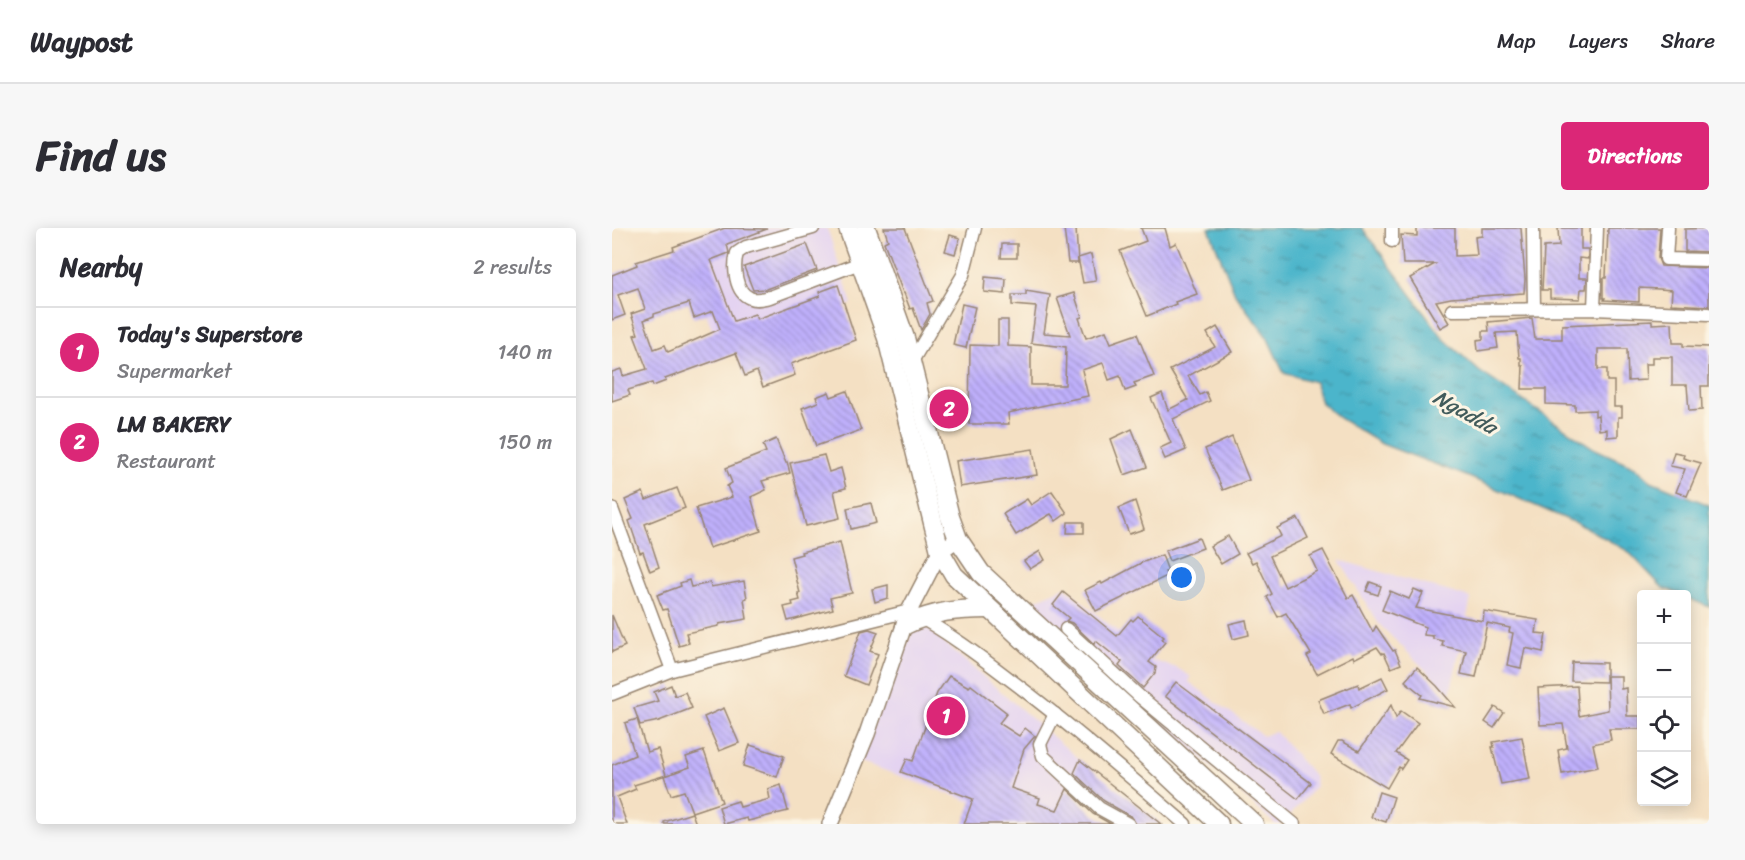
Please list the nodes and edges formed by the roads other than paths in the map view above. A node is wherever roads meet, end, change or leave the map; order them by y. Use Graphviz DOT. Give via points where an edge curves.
graph roads {
  1 [pos="813,228"];
  2 [pos="848,228"];
  3 [pos="866,228"];
  4 [pos="975,228"];
  5 [pos="1392,228"];
  6 [pos="1533,228"];
  7 [pos="1597,228"];
  8 [pos="1668,228"];
  9 [pos="1392,241"];
  10 [pos="1709,260"];
  11 [pos="860,263"];
  12 [pos="1534,309"];
  13 [pos="1594,309"];
  14 [pos="1452,310"];
  15 [pos="1709,314"];
  16 [pos="912,363"];
  17 [pos="612,509"];
  18 [pos="958,539"];
  19 [pos="940,551"];
  20 [pos="989,609"];
  21 [pos="912,618"];
  22 [pos="1066,629"];
  23 [pos="672,670"];
  24 [pos="612,694"];
  25 [pos="1055,714"];
  26 [pos="830,824"];
  27 [pos="1128,824"];
  28 [pos="1185,824"];
  29 [pos="1219,824"];
  30 [pos="1254,824"];
  31 [pos="1294,824"];
  1 -- 11 [label="street" via="736,253 735,268 742,291 749,298 770,297"];
  2 -- 11 [label="main road"];
  3 -- 16 [label="main road"];
  4 -- 16 [label="street" via="963,275"];
  5 -- 9 [label="street"];
  6 -- 12 [label="street"];
  7 -- 13 [label="street"];
  8 -- 10 [label="street" via="1666,259"];
  11 -- 19 [label="main road" via="887,338"];
  12 -- 13 [label="street"];
  12 -- 14 [label="street"];
  13 -- 15 [label="street"];
  16 -- 18 [label="main road" via="935,464"];
  17 -- 23 [label="street"];
  18 -- 19 [label="street"];
  18 -- 30 [label="main road" via="999,592"];
  19 -- 20 [label="main road" via="954,575"];
  19 -- 21 [label="street"];
  20 -- 21 [label="main road" via="954,610"];
  20 -- 29 [label="main road"];
  21 -- 23 [label="street"];
  21 -- 25 [label="street" via="954,637"];
  21 -- 26 [label="street"];
  22 -- 31 [label="street" via="1139,696"];
  23 -- 24 [label="street"];
  25 -- 27 [label="street" via="1040,744 1043,756 1099,808"];
  25 -- 28 [label="street"];
}
